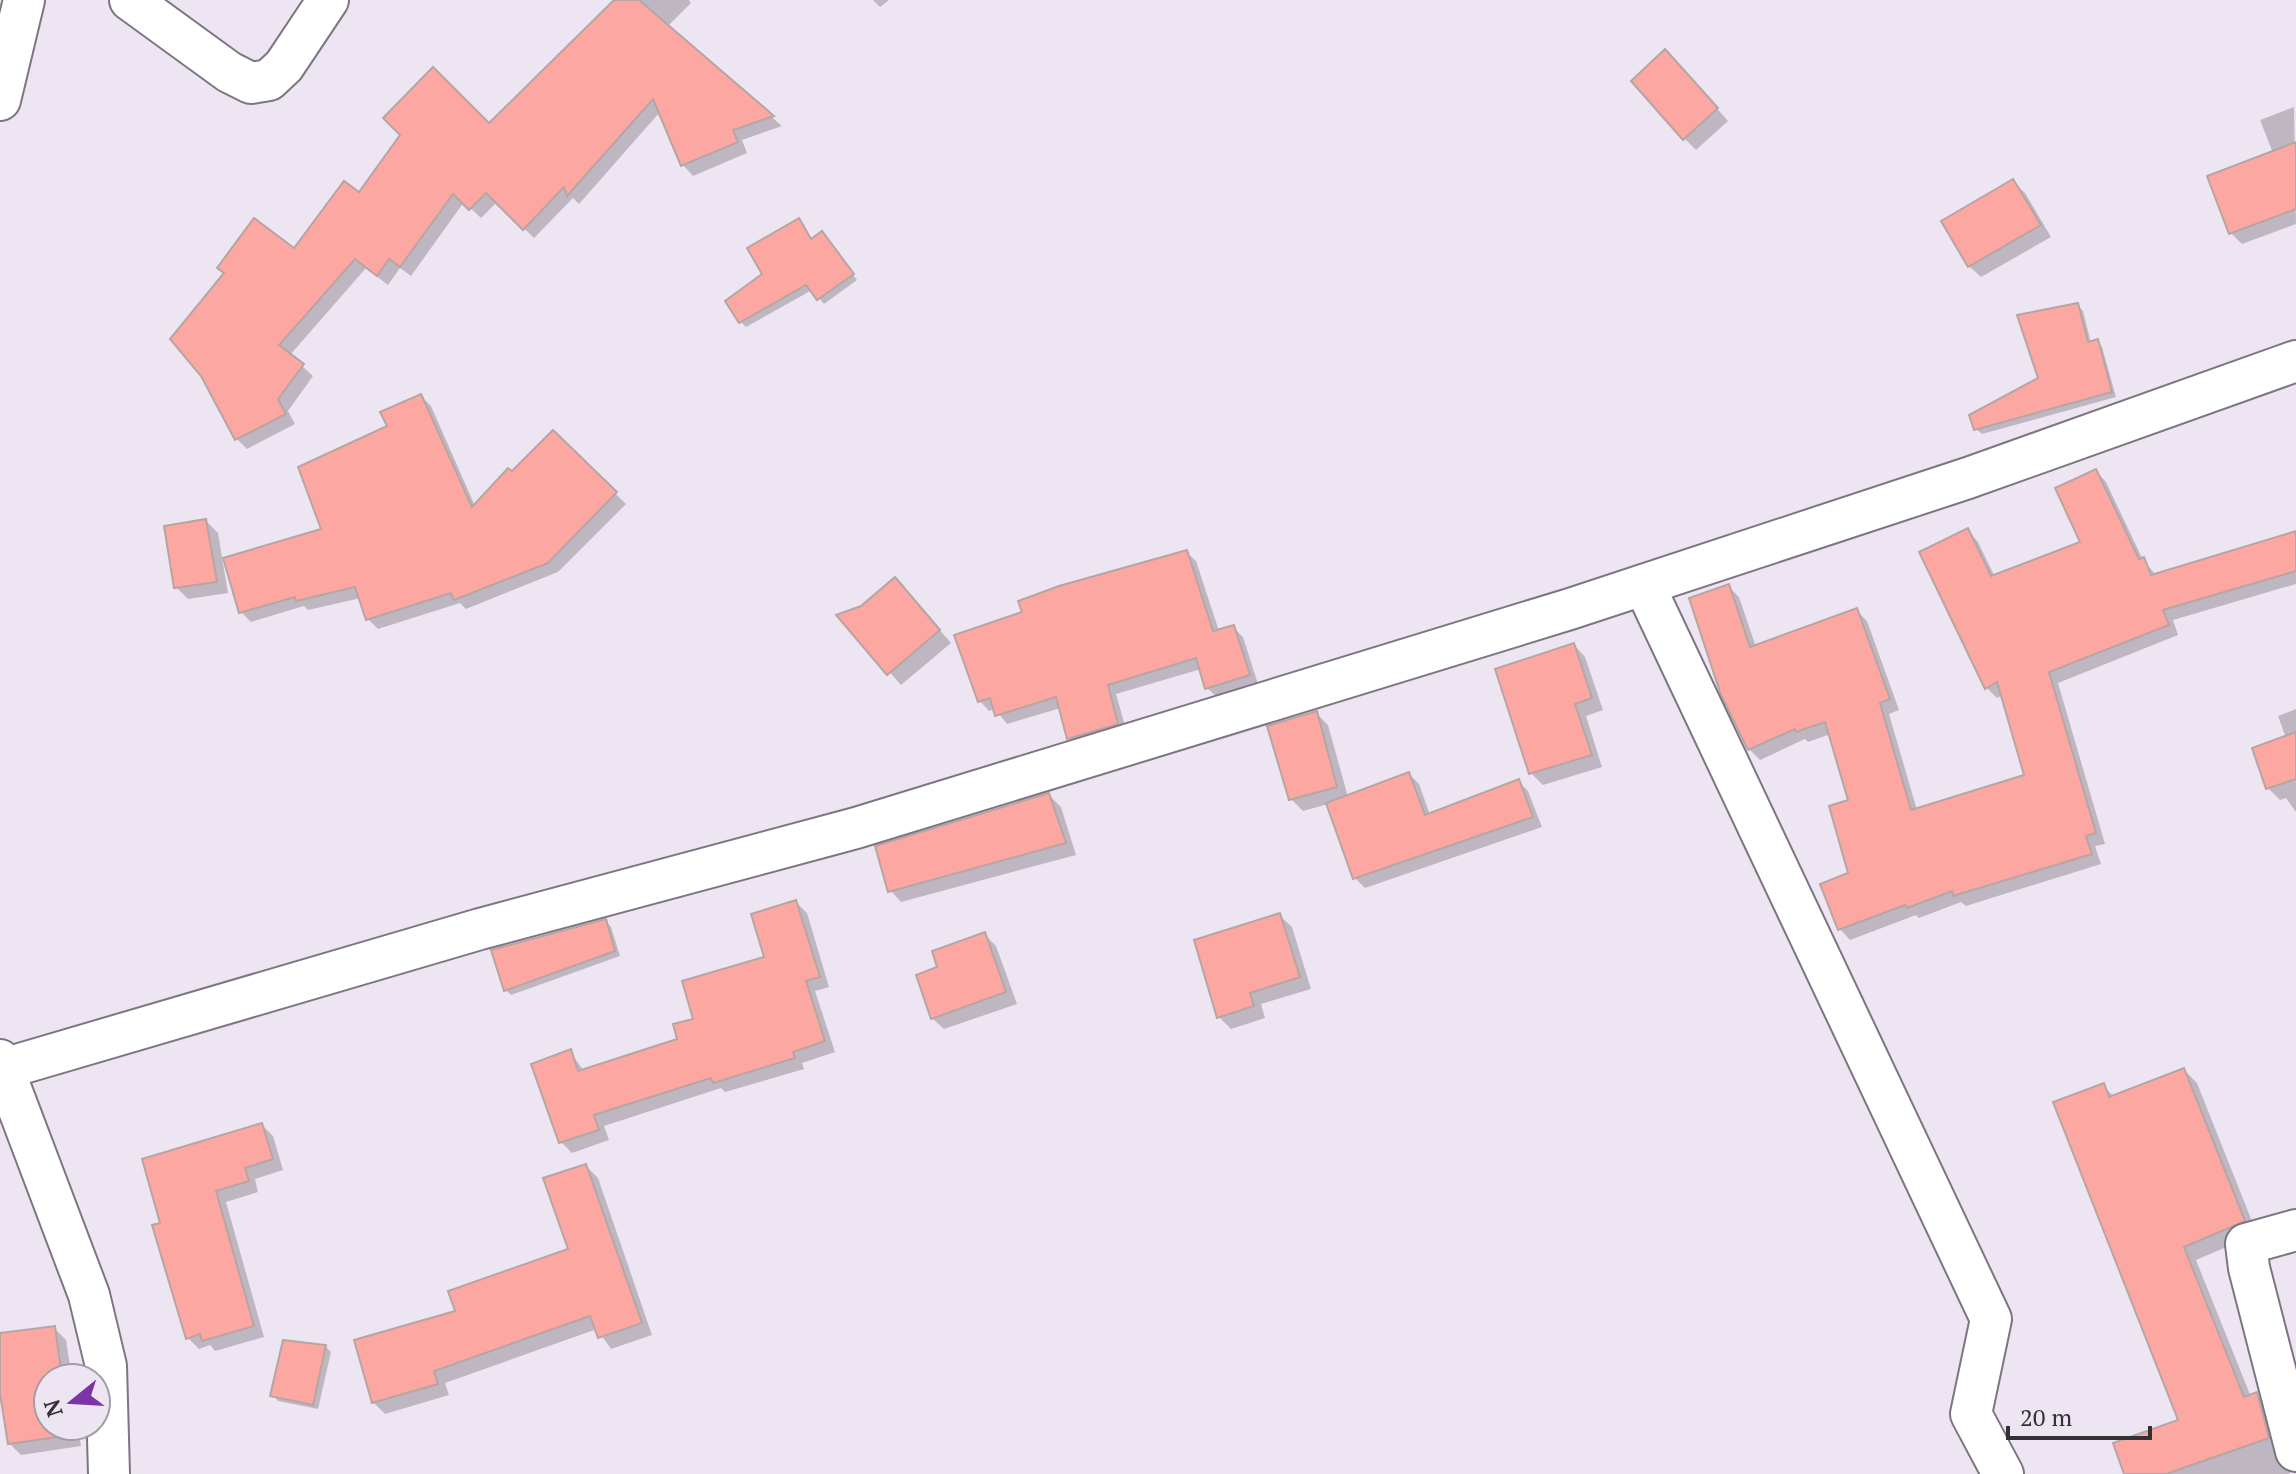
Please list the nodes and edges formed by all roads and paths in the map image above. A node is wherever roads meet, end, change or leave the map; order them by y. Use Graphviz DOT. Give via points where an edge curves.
graph roads {
  1 [pos="130,0"];
  2 [pos="328,0"];
  3 [pos="15,3"];
  4 [pos="0,100"];
  5 [pos="2296,361"];
  6 [pos="1644,585"];
  7 [pos="2,1064"];
  8 [pos="2296,1230"];
  9 [pos="2296,1451"];
  10 [pos="109,1474"];
  11 [pos="2003,1474"];
  1 -- 2 [label="street" via="251,83 269,80 284,66"];
  3 -- 4 [label="street"];
  5 -- 6 [label="street" via="1968,478"];
  6 -- 7 [label="street" via="856,828"];
  6 -- 11 [label="street" via="1991,1319 1971,1414"];
  7 -- 10 [label="street" via="89,1295 106,1366"];
  8 -- 9 [label="street" via="2246,1244"];
}
